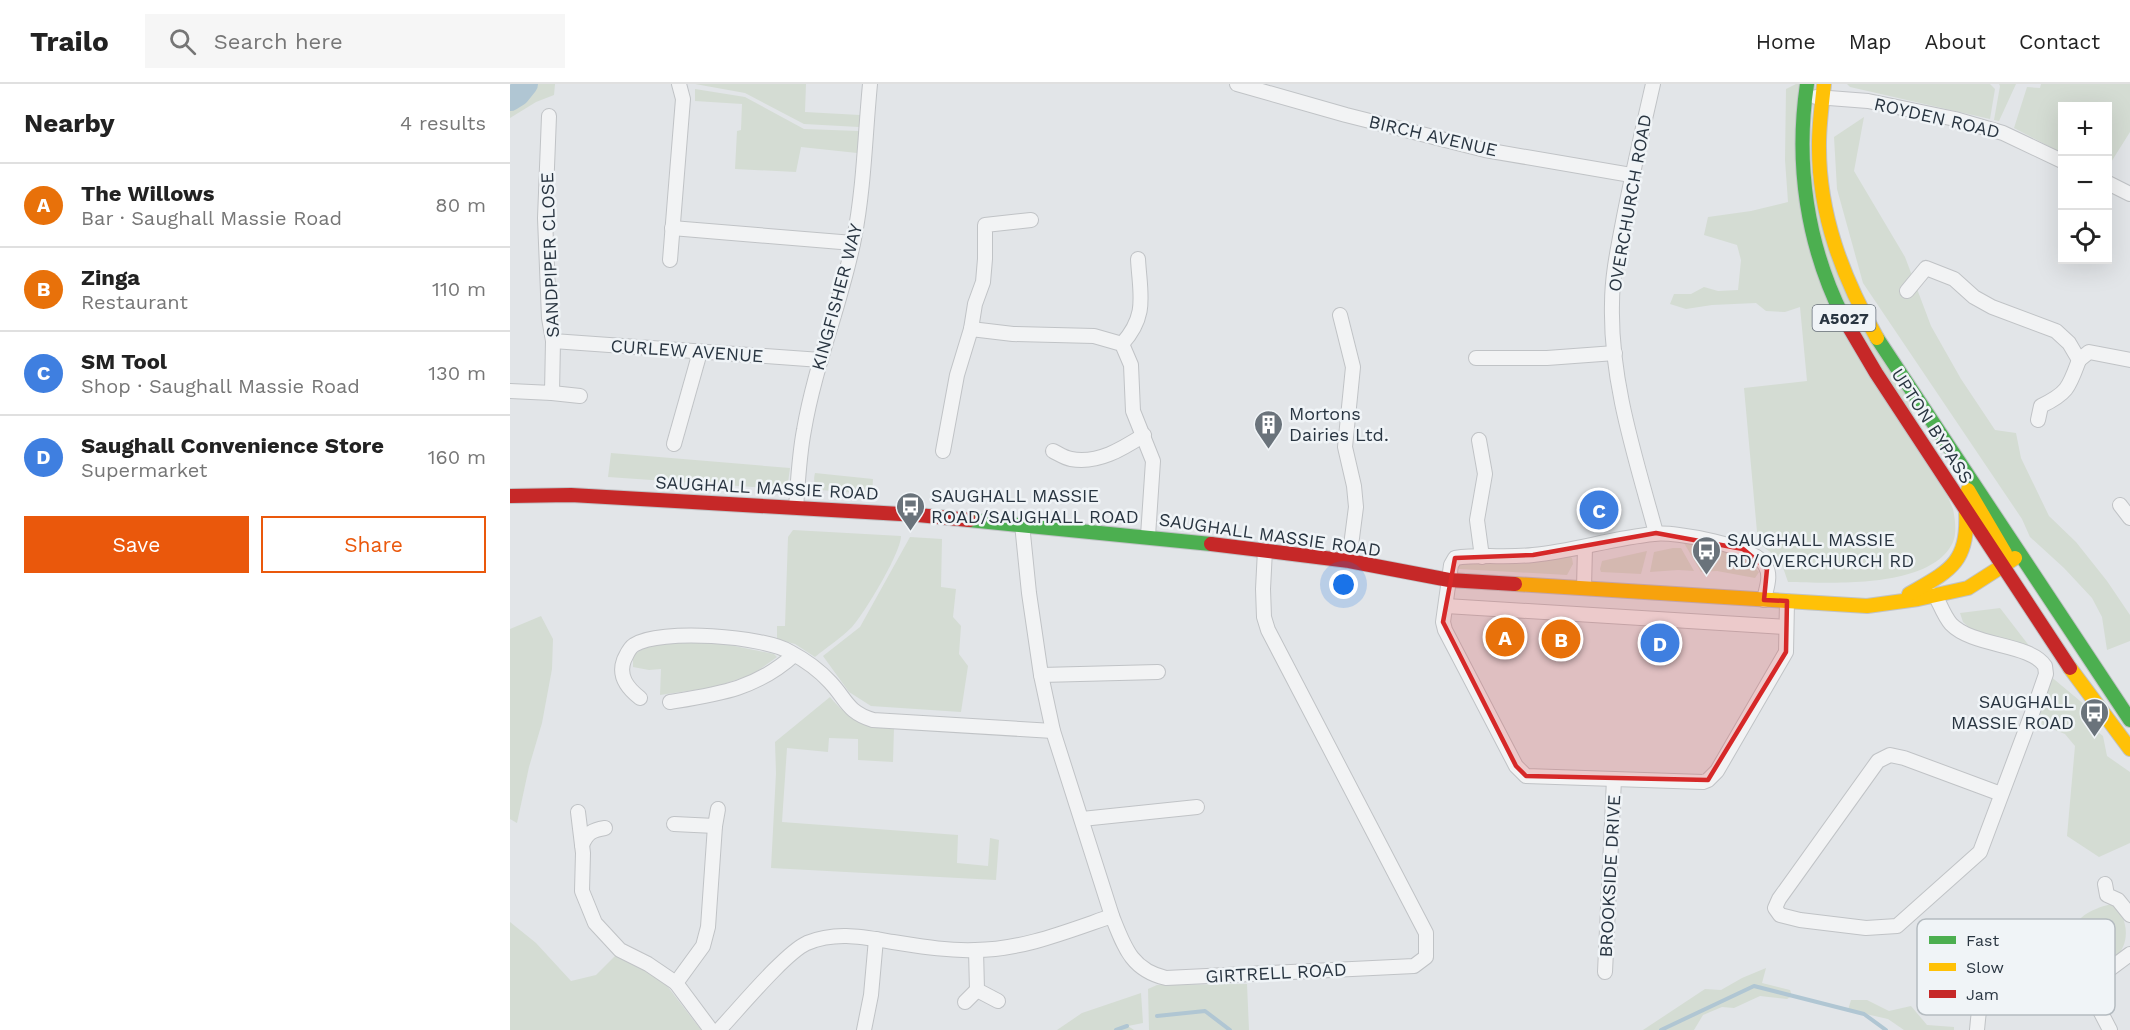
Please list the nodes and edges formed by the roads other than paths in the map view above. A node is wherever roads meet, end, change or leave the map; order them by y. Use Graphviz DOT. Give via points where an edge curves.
graph roads {
  1 [pos="679,84"];
  2 [pos="870,84"];
  3 [pos="1237,84"];
  4 [pos="1653,84"];
  5 [pos="1806,90"];
  6 [pos="1823,91"];
  7 [pos="549,116"];
  8 [pos="2058,159"];
  9 [pos="1631,174"];
  10 [pos="2112,185"];
  11 [pos="2130,194"];
  12 [pos="1031,220"];
  13 [pos="672,228"];
  14 [pos="853,243"];
  15 [pos="1138,259"];
  16 [pos="670,260"];
  17 [pos="1907,291"];
  18 [pos="1340,315"];
  19 [pos="971,329"];
  20 [pos="553,341"];
  21 [pos="1122,344"];
  22 [pos="700,352"];
  23 [pos="1615,353"];
  24 [pos="1476,358"];
  25 [pos="821,360"];
  26 [pos="2079,360"];
  27 [pos="2130,360"];
  28 [pos="510,391"];
  29 [pos="552,393"];
  30 [pos="579,396"];
  31 [pos="2038,420"];
  32 [pos="1144,435"];
  33 [pos="1479,440"];
  34 [pos="674,444"];
  35 [pos="943,451"];
  36 [pos="1053,451"];
  37 [pos="510,496"];
  38 [pos="2120,505"];
  39 [pos="796,508"];
  40 [pos="1966,512"];
  41 [pos="2130,518"];
  42 [pos="1022,524"];
  43 [pos="1656,533"];
  44 [pos="1148,536"];
  45 [pos="1586,547"];
  46 [pos="1265,550"];
  47 [pos="2007,556"];
  48 [pos="1482,557"];
  49 [pos="1349,561"];
  50 [pos="1449,580"];
  51 [pos="1584,588"];
  52 [pos="1937,595"];
  53 [pos="1764,600"];
  54 [pos="1786,601"];
  55 [pos="1893,603"];
  56 [pos="1446,606"];
  57 [pos="1786,627"];
  58 [pos="794,654"];
  59 [pos="1158,672"];
  60 [pos="1041,675"];
  61 [pos="640,698"];
  62 [pos="670,702"];
  63 [pos="2130,720"];
  64 [pos="1053,730"];
  65 [pos="2130,749"];
  66 [pos="1614,779"];
  67 [pos="2001,794"];
  68 [pos="1197,807"];
  69 [pos="718,809"];
  70 [pos="578,812"];
  71 [pos="1082,819"];
  72 [pos="674,824"];
  73 [pos="715,826"];
  74 [pos="605,828"];
  75 [pos="582,844"];
  76 [pos="2105,884"];
  77 [pos="2130,915"];
  78 [pos="1112,916"];
  79 [pos="876,939"];
  80 [pos="976,950"];
  81 [pos="2130,954"];
  82 [pos="2115,965"];
  83 [pos="1605,972"];
  84 [pos="676,982"];
  85 [pos="977,990"];
  86 [pos="998,1001"];
  87 [pos="965,1002"];
  88 [pos="1979,1015"];
  89 [pos="2102,1015"];
  90 [pos="711,1030"];
  91 [pos="719,1030"];
  92 [pos="864,1030"];
  93 [pos="1977,1030"];
  94 [pos="2110,1030"];
  1 -- 13 [label="street" via="683,99"];
  2 -- 14 [label="street, KINGFISHER WAY"];
  3 -- 9 [label="street, BIRCH AVENUE" via="1485,150"];
  4 -- 9 [label="street, OVERCHURCH ROAD"];
  5 -- 6 [label="street, ROYDEN ROAD"];
  5 -- 40 [label="main road, UPTON BYPASS / A5027" via="1803,170 1810,222 1829,286 1871,365"];
  6 -- 8 [label="street, ROYDEN ROAD" via="1955,119 2003,133"];
  6 -- 47 [label="main road, UPTON BYPASS / A5027" via="1819,172 1833,245 1849,286 1873,334 1965,471"];
  7 -- 20 [label="street, SANDPIPER CLOSE" via="545,218"];
  9 -- 23 [label="street, OVERCHURCH ROAD" via="1613,284"];
  10 -- 11 [label="street"];
  12 -- 19 [label="street" via="985,225 983,282"];
  13 -- 14 [label="street"];
  13 -- 16 [label="street"];
  14 -- 25 [label="street, KINGFISHER WAY"];
  15 -- 21 [label="street" via="1139,316 1134,331"];
  17 -- 26 [label="street" via="1926,268 1954,279 1992,307 2056,331"];
  18 -- 49 [label="street" via="1353,367 1345,438 1356,507"];
  19 -- 21 [label="street" via="1094,336"];
  19 -- 35 [label="street" via="957,375"];
  20 -- 22 [label="street, CURLEW AVENUE"];
  20 -- 29 [label="street, SANDPIPER CLOSE"];
  21 -- 32 [label="street" via="1131,365 1133,411"];
  22 -- 25 [label="street, CURLEW AVENUE"];
  22 -- 34 [label="street"];
  23 -- 24 [label="street"];
  23 -- 43 [label="street, OVERCHURCH ROAD" via="1623,410"];
  25 -- 39 [label="street, KINGFISHER WAY" via="804,431"];
  26 -- 27 [label="street" via="2089,352"];
  26 -- 31 [label="street" via="2068,388 2042,406"];
  28 -- 29 [label="street"];
  29 -- 30 [label="street"];
  32 -- 36 [label="street" via="1118,453 1094,458 1071,459"];
  32 -- 44 [label="street" via="1153,461"];
  33 -- 48 [label="street" via="1485,474 1478,520"];
  37 -- 39 [label="main road, SAUGHALL MASSIE ROAD" via="571,495"];
  38 -- 41 [label="street"];
  39 -- 42 [label="main road, SAUGHALL MASSIE ROAD"];
  40 -- 47 [label="main road, UPTON BYPASS / A5027"];
  40 -- 55 [label="main road" via="1967,542 1958,562"];
  42 -- 44 [label="main road, SAUGHALL MASSIE ROAD"];
  42 -- 60 [label="street, GIRTRELL ROAD"];
  43 -- 45 [label="street"];
  43 -- 53 [label="street" via="1728,545 1757,556 1769,576"];
  44 -- 46 [label="main road, SAUGHALL MASSIE ROAD"];
  45 -- 48 [label="street"];
  45 -- 51 [label="street"];
  46 -- 49 [label="main road, SAUGHALL MASSIE ROAD"];
  46 -- 78 [label="street, GIRTRELL ROAD" via="1265,623 1426,933 1426,957 1414,966 1166,978 1153,975 1132,958"];
  47 -- 52 [label="main road, SAUGHALL MASSIE ROAD"];
  47 -- 63 [label="main road, UPTON BYPASS / A5027"];
  47 -- 65 [label="main road, UPTON BYPASS / A5027" via="2094,703"];
  48 -- 50 [label="street" via="1455,558"];
  49 -- 50 [label="main road, SAUGHALL MASSIE ROAD"];
  50 -- 51 [label="main road, SAUGHALL MASSIE ROAD"];
  50 -- 56 [label="street"];
  51 -- 53 [label="main road, SAUGHALL MASSIE ROAD"];
  52 -- 55 [label="main road, SAUGHALL MASSIE ROAD"];
  52 -- 67 [label="street" via="1951,624 1961,632 2038,658 2045,666 2046,674"];
  53 -- 54 [label="main road, SAUGHALL MASSIE ROAD"];
  54 -- 55 [label="main road, SAUGHALL MASSIE ROAD" via="1867,606"];
  54 -- 57 [label="street"];
  56 -- 57 [label="street"];
  56 -- 66 [label="street" via="1445,630 1520,771 1526,776"];
  57 -- 66 [label="street" via="1786,652 1712,777 1703,782"];
  58 -- 61 [label="street" via="734,637 658,637 635,644 622,665 622,677"];
  58 -- 62 [label="street" via="754,683"];
  58 -- 64 [label="street" via="830,681 851,710 873,720"];
  59 -- 60 [label="street"];
  60 -- 64 [label="street, GIRTRELL ROAD"];
  64 -- 71 [label="street, GIRTRELL ROAD"];
  66 -- 83 [label="street, BROOKSIDE DRIVE"];
  67 -- 67 [label="street" via="1905,758 1890,755 1878,761 1775,908 1780,915 1800,920 1866,928 1898,926 1980,852"];
  68 -- 71 [label="street"];
  69 -- 73 [label="street"];
  70 -- 75 [label="street"];
  71 -- 78 [label="street, GIRTRELL ROAD"];
  72 -- 73 [label="street"];
  73 -- 84 [label="street" via="708,927 703,946"];
  74 -- 75 [label="street" via="593,830"];
  75 -- 84 [label="street" via="582,891 595,924 620,950"];
  76 -- 77 [label="street" via="2107,896 2118,900"];
  78 -- 80 [label="street" via="1023,944"];
  79 -- 80 [label="street"];
  79 -- 91 [label="street" via="826,936 804,944"];
  79 -- 92 [label="street"];
  80 -- 85 [label="street"];
  81 -- 82 [label="street"];
  84 -- 90 [label="street"];
  85 -- 86 [label="street"];
  85 -- 87 [label="street"];
  88 -- 93 [label="street"];
  89 -- 94 [label="street"];
}
